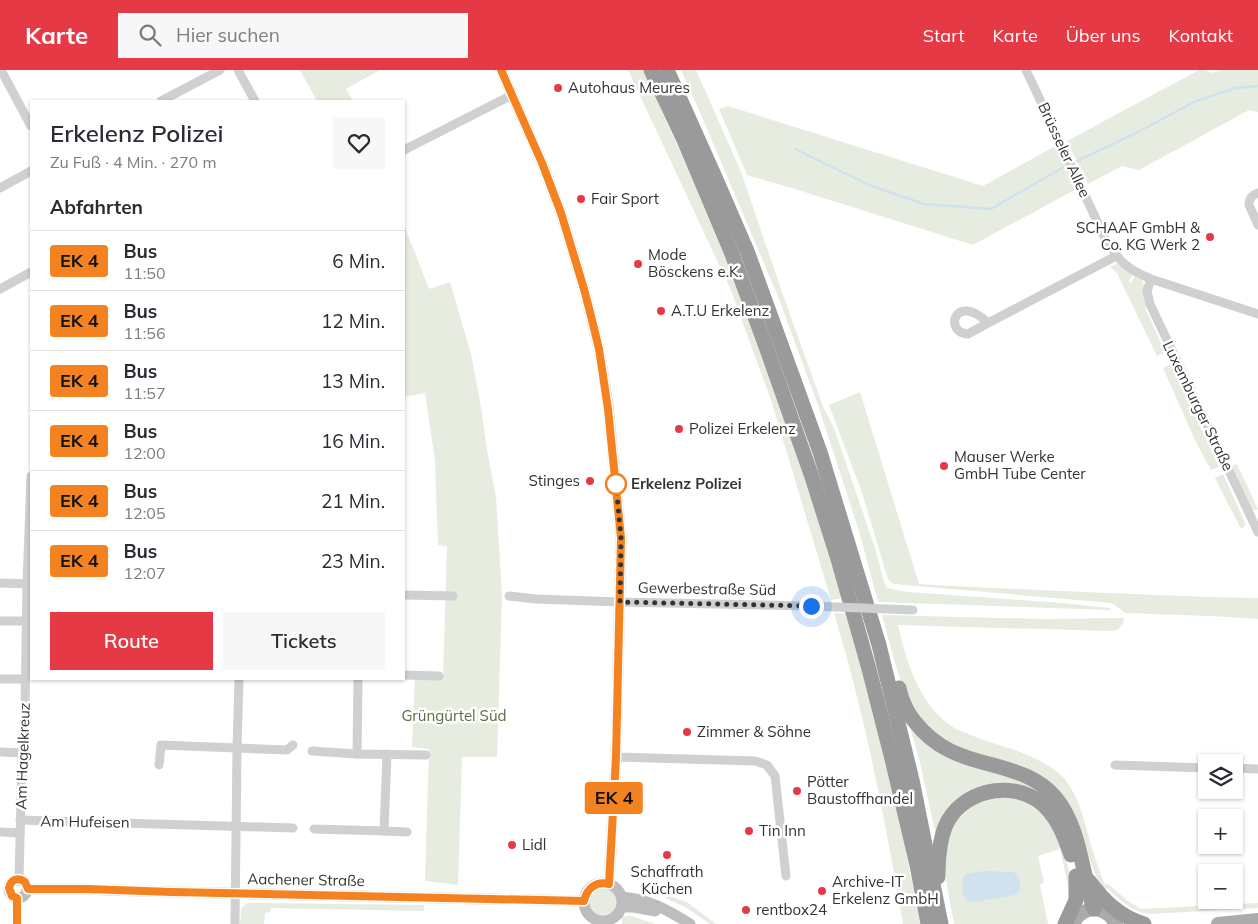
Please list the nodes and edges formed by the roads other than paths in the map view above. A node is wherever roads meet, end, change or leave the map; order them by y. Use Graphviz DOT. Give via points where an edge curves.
graph roads {
  1 [pos="1,70"];
  2 [pos="220,70"];
  3 [pos="238,70"];
  4 [pos="501,70"];
  5 [pos="651,70"];
  6 [pos="667,70"];
  7 [pos="1026,70"];
  8 [pos="512,95"];
  9 [pos="163,100"];
  10 [pos="254,100"];
  11 [pos="30,124"];
  12 [pos="405,149"];
  13 [pos="30,172"];
  14 [pos="0,188"];
  15 [pos="1258,193"];
  16 [pos="1258,225"];
  17 [pos="1116,256"];
  18 [pos="30,273"];
  19 [pos="1151,279"];
  20 [pos="0,289"];
  21 [pos="1258,314"];
  22 [pos="988,323"];
  23 [pos="30,530"];
  24 [pos="1258,532"];
  25 [pos="0,583"];
  26 [pos="29,584"];
  27 [pos="405,594"];
  28 [pos="453,596"];
  29 [pos="509,596"];
  30 [pos="620,602"];
  31 [pos="913,610"];
  32 [pos="0,621"];
  33 [pos="27,621"];
  34 [pos="879,645"];
  35 [pos="405,675"];
  36 [pos="439,676"];
  37 [pos="0,679"];
  38 [pos="25,679"];
  39 [pos="239,680"];
  40 [pos="358,680"];
  41 [pos="293,745"];
  42 [pos="237,748"];
  43 [pos="0,752"];
  44 [pos="312,752"];
  45 [pos="23,753"];
  46 [pos="357,754"];
  47 [pos="386,754"];
  48 [pos="426,755"];
  49 [pos="616,757"];
  50 [pos="159,765"];
  51 [pos="1115,765"];
  52 [pos="1198,768"];
  53 [pos="1243,768"];
  54 [pos="1258,769"];
  55 [pos="20,820"];
  56 [pos="236,826"];
  57 [pos="292,828"];
  58 [pos="314,830"];
  59 [pos="384,831"];
  60 [pos="0,832"];
  61 [pos="407,832"];
  62 [pos="20,833"];
  63 [pos="786,876"];
  64 [pos="1080,876"];
  65 [pos="19,879"];
  66 [pos="609,884"];
  67 [pos="4,888"];
  68 [pos="28,889"];
  69 [pos="235,893"];
  70 [pos="17,898"];
  71 [pos="584,901"];
  72 [pos="622,902"];
  73 [pos="938,906"];
  74 [pos="1089,910"];
  75 [pos="1258,920"];
  76 [pos="16,924"];
  77 [pos="235,924"];
  78 [pos="690,924"];
  79 [pos="928,924"];
  80 [pos="941,924"];
  81 [pos="1064,924"];
  82 [pos="1073,924"];
  83 [pos="1116,924"];
  84 [pos="1144,924"];
  85 [pos="1218,924"];
  1 -- 11 [label="street"];
  2 -- 9 [label="street"];
  3 -- 10 [label="street"];
  4 -- 8 [label="street, Gewerbestraße Süd"];
  5 -- 79 [label="highway" via="732,254 815,486 869,669"];
  6 -- 34 [label="highway" via="747,251 820,452"];
  7 -- 17 [label="street, Brüsseler Allee"];
  8 -- 12 [label="street"];
  8 -- 30 [label="street, Gewerbestraße Süd" via="554,192 597,342 608,409 621,538"];
  13 -- 14 [label="street"];
  15 -- 16 [label="street" via="1251,198 1249,206"];
  17 -- 19 [label="street, Brüsseler Allee" via="1136,273"];
  17 -- 22 [label="street"];
  18 -- 20 [label="street"];
  19 -- 21 [label="street, Brüsseler Allee"];
  19 -- 24 [label="street, Luxemburger Straße" via="1147,291 1150,304"];
  23 -- 26 [label="street, Am Hagelkreuz"];
  25 -- 26 [label="street"];
  26 -- 33 [label="street, Am Hagelkreuz"];
  27 -- 28 [label="street"];
  29 -- 30 [label="street, Gewerbestraße Süd"];
  30 -- 31 [label="street, Gewerbestraße Süd, bridge"];
  30 -- 49 [label="street, Gewerbestraße Süd"];
  32 -- 33 [label="street"];
  33 -- 38 [label="street, Am Hagelkreuz"];
  34 -- 64 [label="highway" via="892,668 907,710 927,736 953,753 1029,776 1048,789 1064,809 1074,832"];
  34 -- 73 [label="highway"];
  35 -- 36 [label="street"];
  37 -- 38 [label="street"];
  38 -- 45 [label="street, Am Hagelkreuz"];
  39 -- 42 [label="street"];
  40 -- 46 [label="street"];
  41 -- 42 [label="street" via="287,750"];
  42 -- 50 [label="street" via="161,745"];
  42 -- 56 [label="street"];
  43 -- 45 [label="street"];
  44 -- 46 [label="street"];
  45 -- 55 [label="street, Am Hagelkreuz"];
  46 -- 47 [label="street"];
  47 -- 48 [label="street"];
  47 -- 59 [label="street"];
  49 -- 63 [label="street" via="756,761 767,765 774,776"];
  49 -- 66 [label="street, Gewerbestraße Süd"];
  51 -- 52 [label="street"];
  53 -- 54 [label="street"];
  55 -- 56 [label="street, Am Hufeisen"];
  55 -- 62 [label="street, Am Hagelkreuz"];
  56 -- 57 [label="street, Am Hufeisen"];
  56 -- 69 [label="street"];
  58 -- 59 [label="street"];
  59 -- 61 [label="street"];
  60 -- 62 [label="street"];
  62 -- 65 [label="street, Am Hagelkreuz"];
  64 -- 73 [label="highway" via="1063,832 1047,809 1021,793 989,791 964,804 946,826 938,862"];
  64 -- 74 [label="highway"];
  64 -- 81 [label="highway" via="1076,900"];
  64 -- 84 [label="highway" via="1112,907"];
  65 -- 67 [label="street"];
  65 -- 68 [label="street"];
  66 -- 71 [label="street" via="592,887"];
  66 -- 72 [label="street" via="617,889"];
  67 -- 70 [label="street"];
  68 -- 69 [label="street, Aachener Straße"];
  68 -- 70 [label="street" via="25,896"];
  69 -- 71 [label="street, Aachener Straße"];
  69 -- 77 [label="street"];
  70 -- 76 [label="street"];
  71 -- 72 [label="street" via="588,914 598,921 611,920 618,914"];
  72 -- 78 [label="street" via="674,915"];
  73 -- 80 [label="highway"];
  74 -- 82 [label="main road" via="1078,916"];
  74 -- 83 [label="main road" via="1107,913"];
  75 -- 85 [label="main road"];
}
